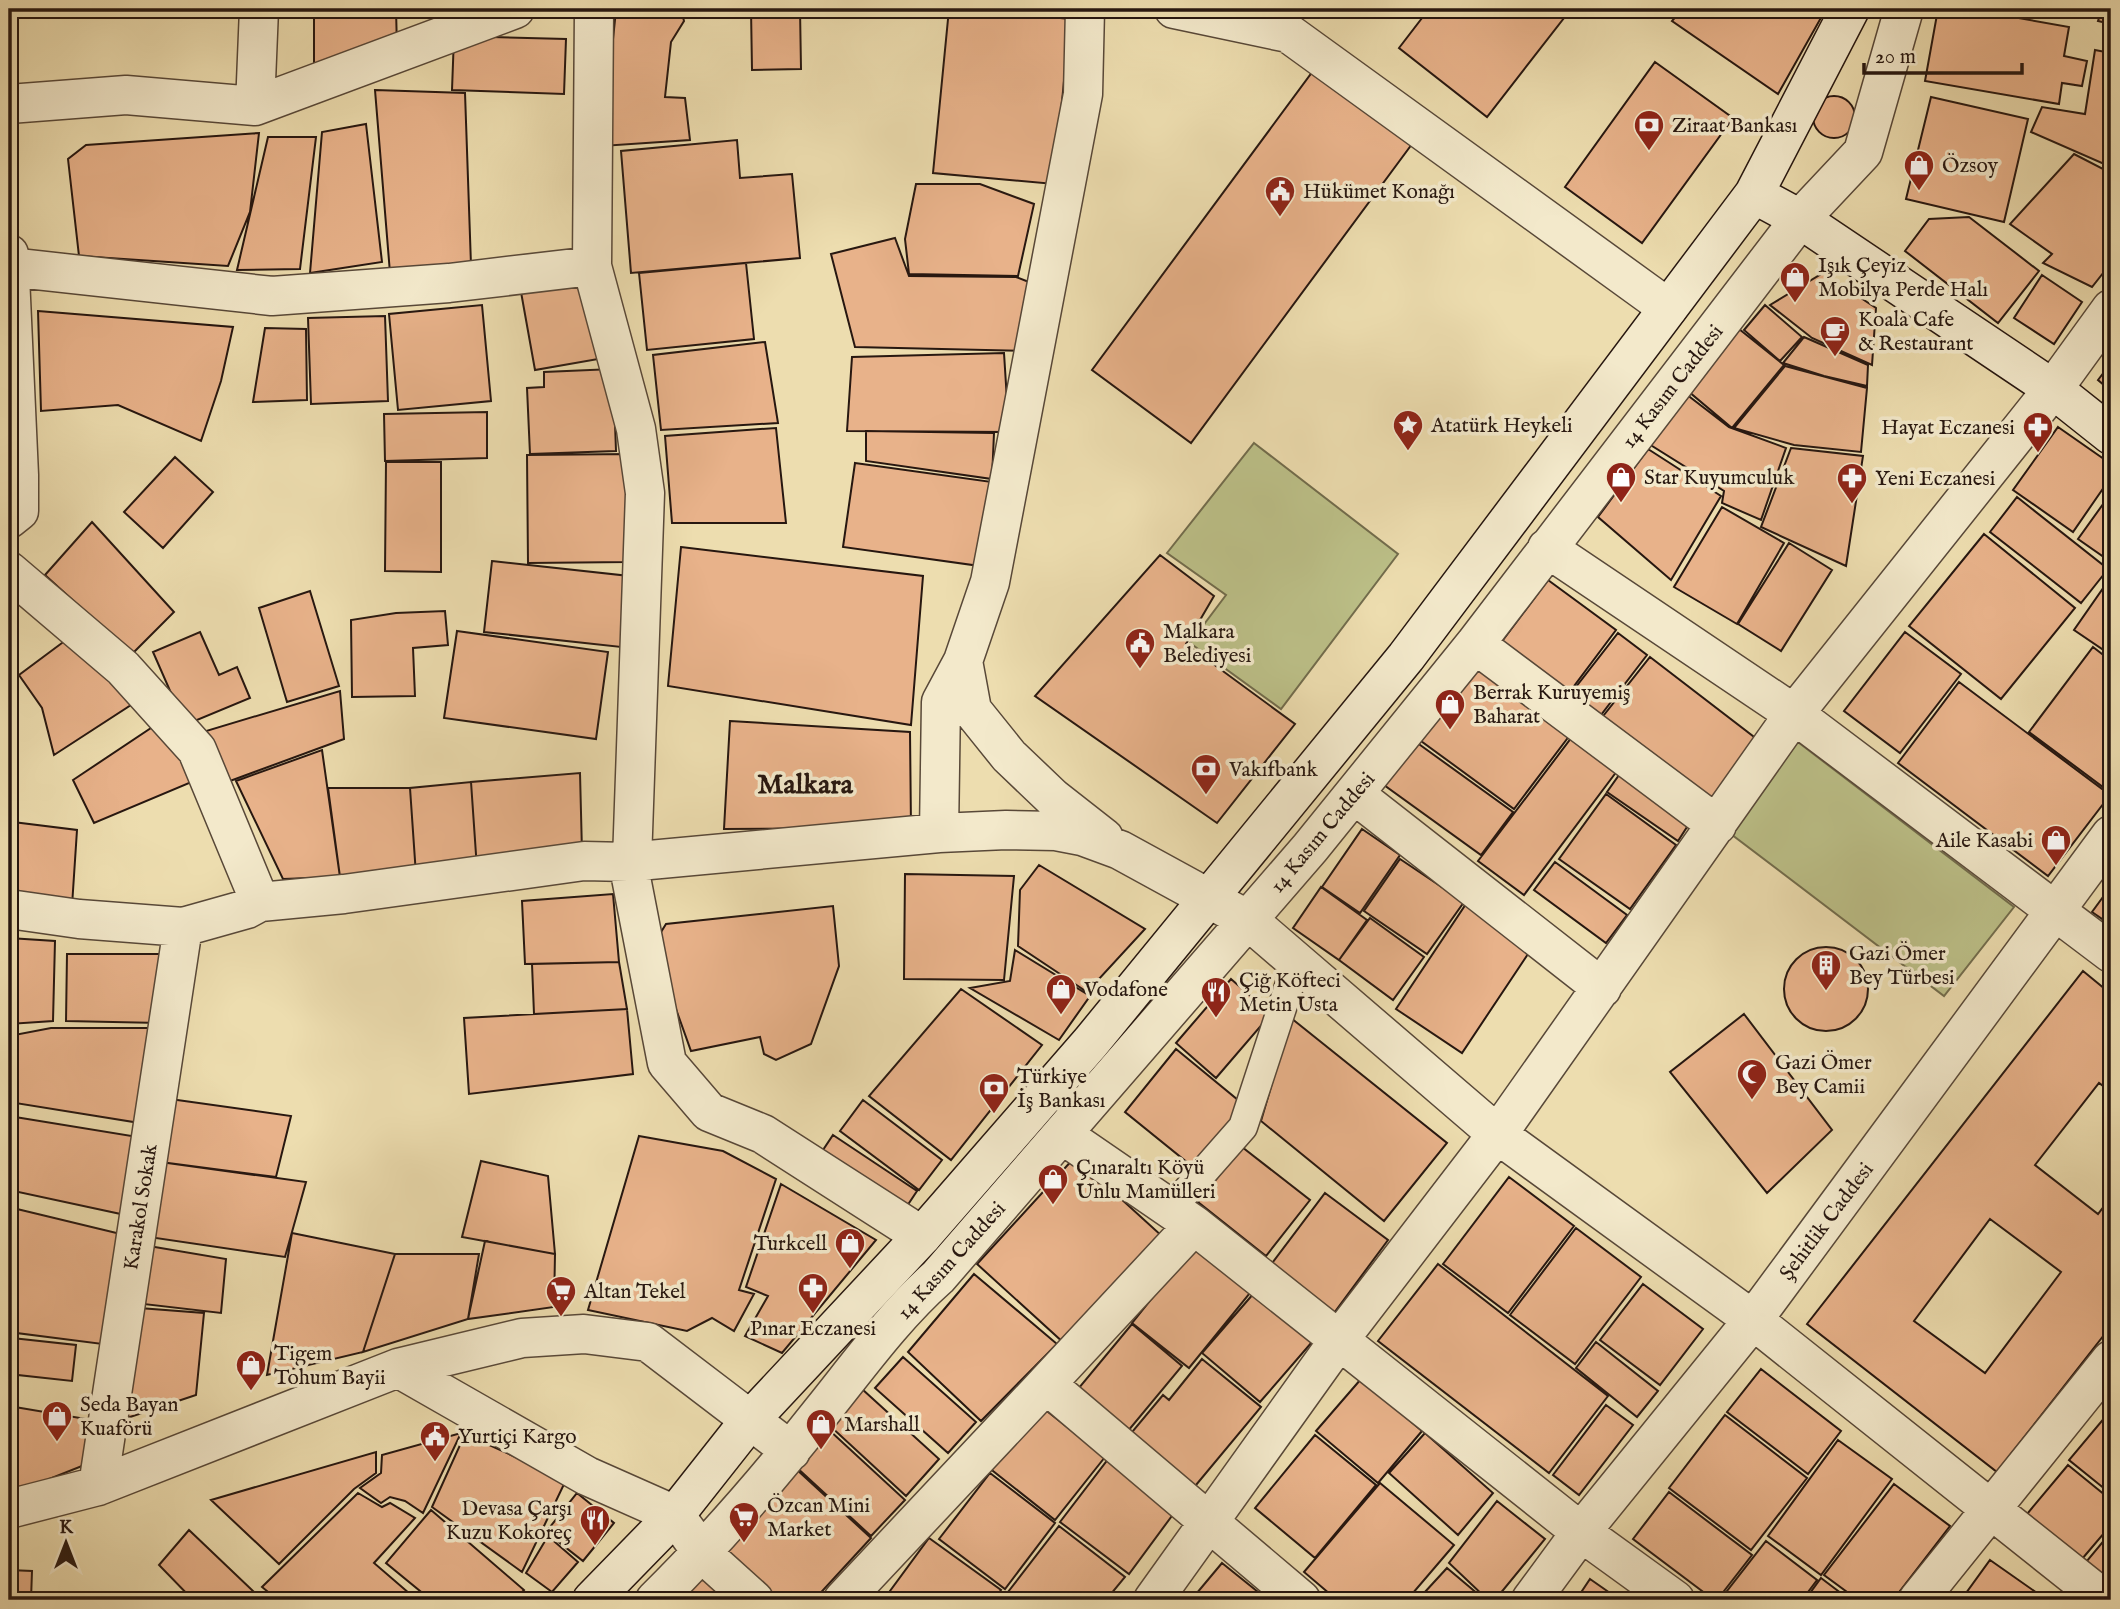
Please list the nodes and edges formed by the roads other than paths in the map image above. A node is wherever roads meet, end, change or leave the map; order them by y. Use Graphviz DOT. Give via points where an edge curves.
graph roads {
  1 [pos="258,9"];
  2 [pos="515,9"];
  3 [pos="594,9"];
  4 [pos="1085,9"];
  5 [pos="1174,9"];
  6 [pos="1850,9"];
  7 [pos="1904,9"];
  8 [pos="1297,21"];
  9 [pos="9,104"];
  10 [pos="255,106"];
  11 [pos="1754,194"];
  12 [pos="1800,219"];
  13 [pos="9,254"];
  14 [pos="592,266"];
  15 [pos="9,267"];
  16 [pos="1668,308"];
  17 [pos="2111,309"];
  18 [pos="2053,389"];
  19 [pos="2111,435"];
  20 [pos="9,519"];
  21 [pos="1547,548"];
  22 [pos="9,571"];
  23 [pos="1475,644"];
  24 [pos="963,662"];
  25 [pos="1794,714"];
  26 [pos="1354,794"];
  27 [pos="1717,825"];
  28 [pos="939,833"];
  29 [pos="2111,835"];
  30 [pos="1120,850"];
  31 [pos="630,862"];
  32 [pos="1210,899"];
  33 [pos="260,902"];
  34 [pos="9,909"];
  35 [pos="2056,912"];
  36 [pos="1248,920"];
  37 [pos="183,927"];
  38 [pos="2111,953"];
  39 [pos="1297,962"];
  40 [pos="1602,988"];
  41 [pos="1497,1134"];
  42 [pos="1063,1135"];
  43 [pos="1182,1217"];
  44 [pos="922,1236"];
  45 [pos="1753,1320"];
  46 [pos="1339,1340"];
  47 [pos="2111,1360"];
  48 [pos="398,1368"];
  49 [pos="1046,1384"];
  50 [pos="750,1420"];
  51 [pos="791,1451"];
  52 [pos="98,1486"];
  53 [pos="9,1508"];
  54 [pos="1991,1510"];
  55 [pos="675,1515"];
  56 [pos="1209,1524"];
  57 [pos="1580,1532"];
  58 [pos="703,1554"];
  59 [pos="592,1600"];
  60 [pos="655,1600"];
  61 [pos="754,1600"];
  62 [pos="843,1600"];
  63 [pos="1153,1600"];
  64 [pos="1301,1600"];
  65 [pos="1531,1600"];
  66 [pos="1675,1600"];
  67 [pos="1918,1600"];
  68 [pos="2105,1600"];
  1 -- 10 [label="street"];
  2 -- 10 [label="street"];
  3 -- 14 [label="street"];
  4 -- 24 [label="street" via="1083,94 990,582"];
  5 -- 8 [label="street"];
  6 -- 11 [label="street, 14 Kasım Caddesi"];
  7 -- 12 [label="street, 14 Kasım Caddesi" via="1863,152"];
  8 -- 16 [label="street"];
  9 -- 10 [label="street" via="126,95"];
  11 -- 12 [label="street"];
  11 -- 16 [label="street, 14 Kasım Caddesi"];
  12 -- 18 [label="street"];
  12 -- 21 [label="street, 14 Kasım Caddesi"];
  13 -- 15 [label="street"];
  14 -- 15 [label="street" via="449,283 272,296"];
  14 -- 31 [label="street" via="636,429 645,493"];
  15 -- 20 [label="street" via="19,511"];
  16 -- 32 [label="street, 14 Kasım Caddesi" via="1406,657"];
  17 -- 18 [label="street"];
  18 -- 19 [label="street"];
  18 -- 25 [label="street"];
  21 -- 23 [label="street, 14 Kasım Caddesi"];
  21 -- 25 [label="street"];
  22 -- 33 [label="street" via="123,668 197,750"];
  23 -- 26 [label="street, 14 Kasım Caddesi"];
  23 -- 27 [label="street"];
  24 -- 28 [label="street" via="941,702"];
  24 -- 30 [label="street" via="972,710 1009,756 1053,798"];
  25 -- 27 [label="street"];
  25 -- 35 [label="street"];
  26 -- 36 [label="street, 14 Kasım Caddesi"];
  26 -- 40 [label="street"];
  27 -- 40 [label="street"];
  28 -- 30 [label="street" via="1056,831"];
  28 -- 31 [label="street"];
  29 -- 35 [label="street, Şehitlik Caddesi"];
  30 -- 32 [label="street"];
  31 -- 33 [label="street" via="584,861"];
  31 -- 44 [label="street" via="667,1063 709,1112 763,1134"];
  32 -- 36 [label="street"];
  32 -- 44 [label="street, 14 Kasım Caddesi"];
  33 -- 37 [label="street"];
  34 -- 37 [label="street"];
  35 -- 38 [label="street"];
  35 -- 45 [label="street, Şehitlik Caddesi"];
  36 -- 39 [label="street"];
  36 -- 42 [label="street, 14 Kasım Caddesi"];
  37 -- 52 [label="street, Karakol Sokak"];
  39 -- 41 [label="street"];
  39 -- 43 [label="lane" via="1243,1127"];
  40 -- 41 [label="street"];
  41 -- 45 [label="street"];
  41 -- 46 [label="street"];
  42 -- 43 [label="street"];
  42 -- 51 [label="street, 14 Kasım Caddesi" via="938,1277 911,1301"];
  43 -- 46 [label="street"];
  43 -- 49 [label="street"];
  44 -- 50 [label="street, 14 Kasım Caddesi"];
  45 -- 54 [label="street"];
  45 -- 57 [label="street, Şehitlik Caddesi"];
  46 -- 56 [label="street"];
  46 -- 57 [label="street"];
  47 -- 54 [label="street"];
  48 -- 50 [label="street" via="522,1338 584,1334 648,1342"];
  48 -- 52 [label="street"];
  48 -- 55 [label="street" via="587,1476"];
  49 -- 56 [label="street"];
  49 -- 62 [label="street"];
  50 -- 51 [label="street"];
  50 -- 55 [label="street, 14 Kasım Caddesi"];
  51 -- 58 [label="street, 14 Kasım Caddesi"];
  52 -- 53 [label="street"];
  54 -- 67 [label="street"];
  54 -- 68 [label="street"];
  55 -- 58 [label="street"];
  55 -- 59 [label="street, 14 Kasım Caddesi"];
  56 -- 63 [label="street"];
  56 -- 64 [label="street"];
  57 -- 65 [label="street, Şehitlik Caddesi"];
  57 -- 66 [label="street"];
  58 -- 60 [label="street, 14 Kasım Caddesi"];
  58 -- 61 [label="street"];
}
